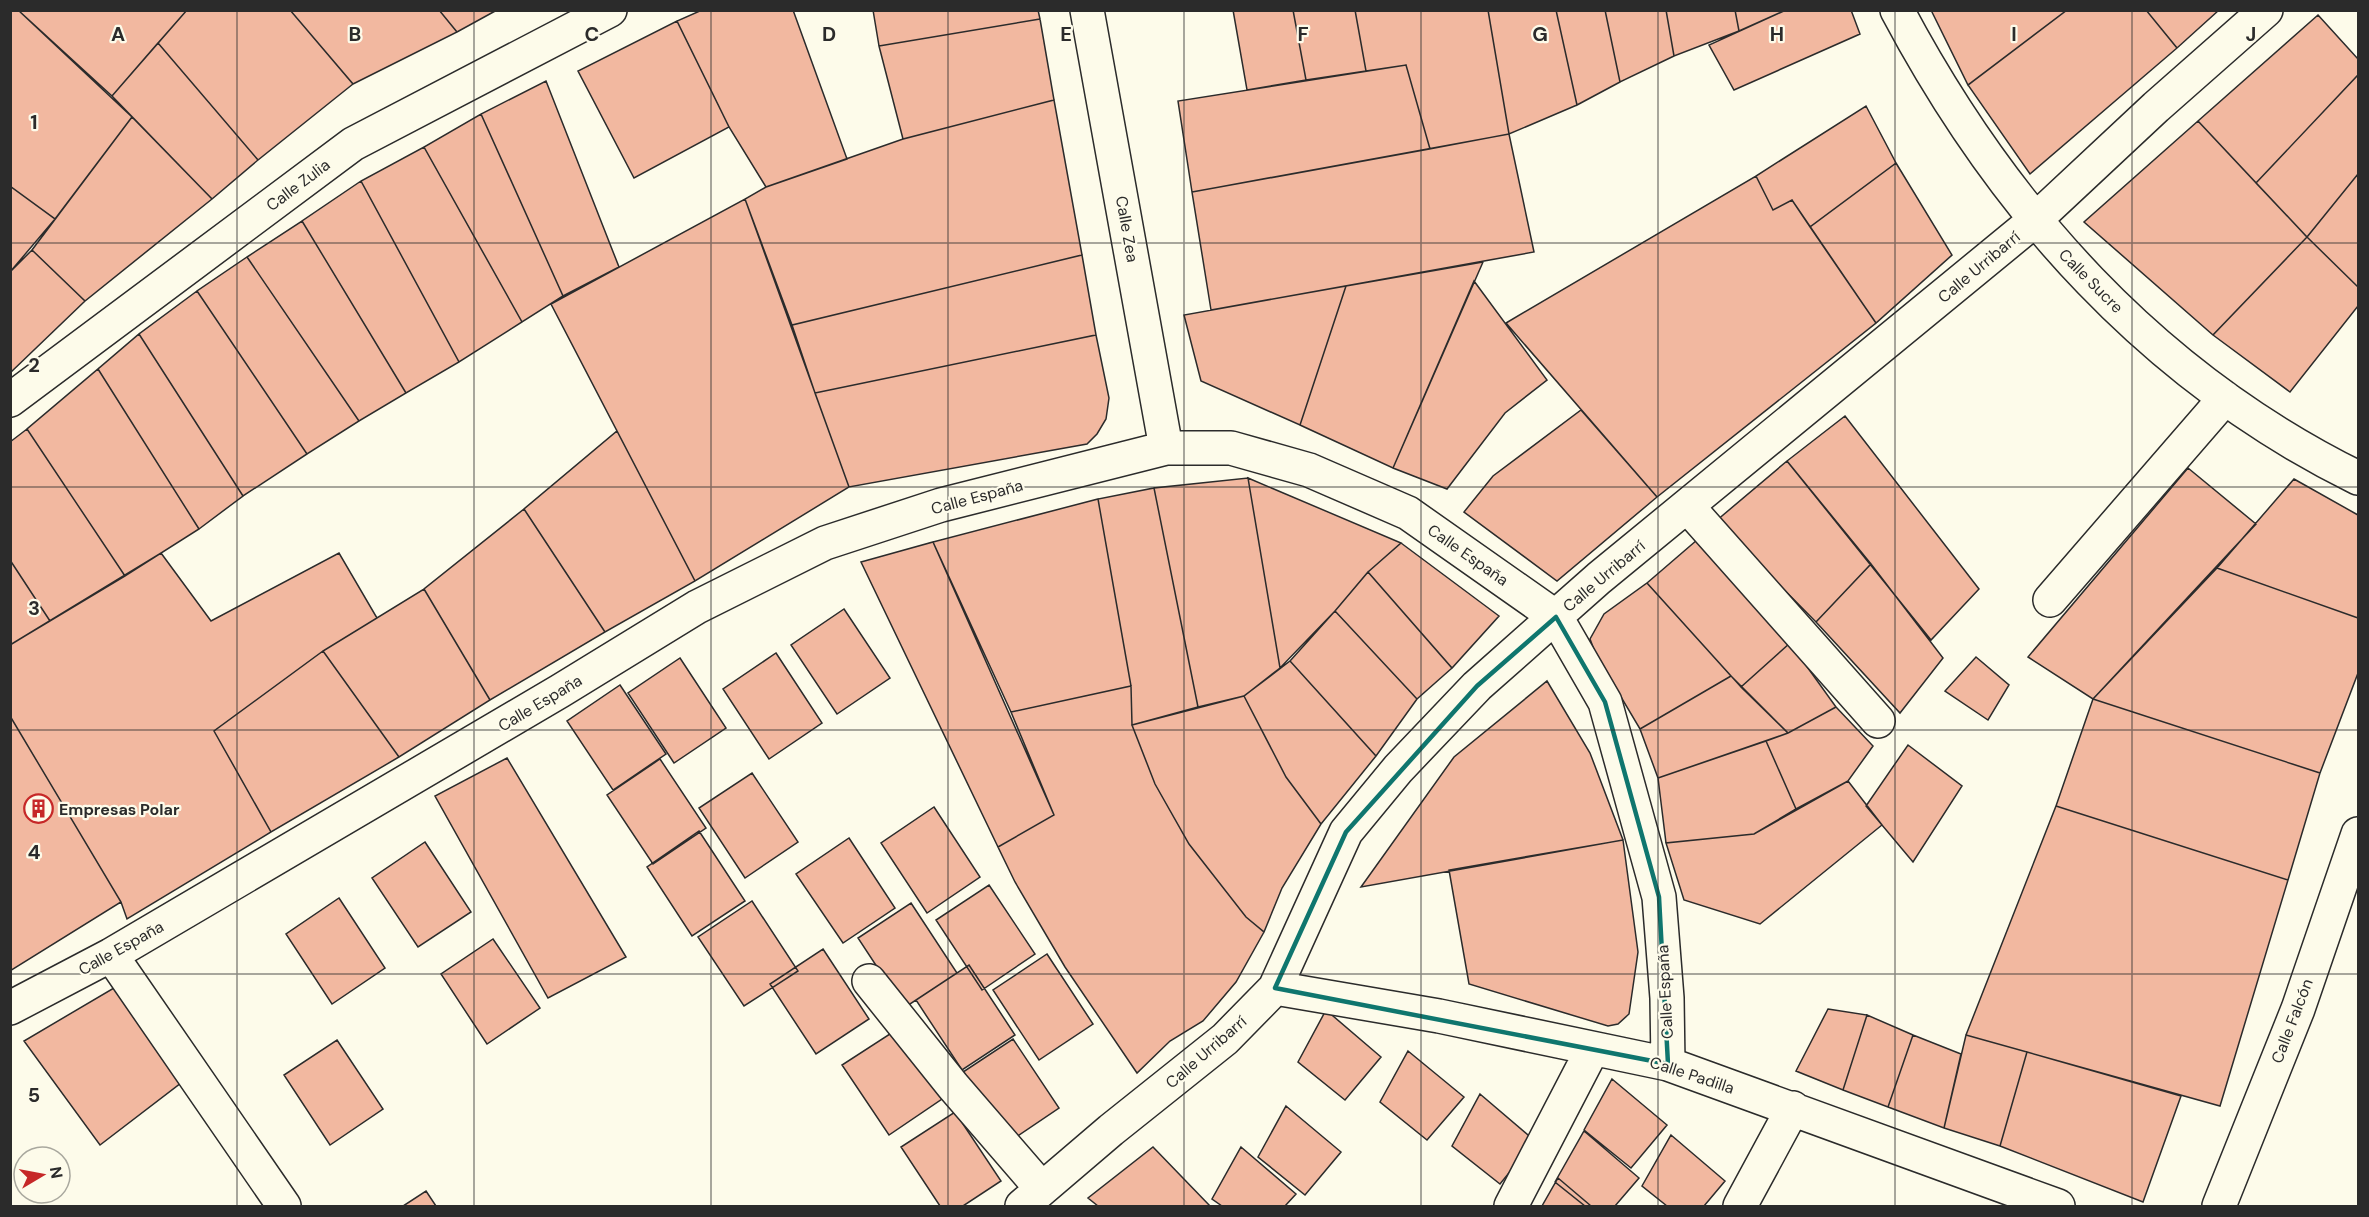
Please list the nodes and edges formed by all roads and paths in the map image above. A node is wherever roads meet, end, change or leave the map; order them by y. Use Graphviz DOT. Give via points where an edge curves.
graph roads {
  1 [pos="610,10"];
  2 [pos="1087,10"];
  3 [pos="1898,10"];
  4 [pos="2266,10"];
  5 [pos="2034,221"];
  6 [pos="2225,398"];
  7 [pos="10,400"];
  8 [pos="1166,448"];
  9 [pos="2358,478"];
  10 [pos="1688,507"];
  11 [pos="2050,600"];
  12 [pos="1556,617"];
  13 [pos="1878,721"];
  14 [pos="2358,834"];
  15 [pos="111,955"];
  16 [pos="869,981"];
  17 [pos="1275,988"];
  18 [pos="10,1008"];
  19 [pos="1592,1050"];
  20 [pos="1668,1064"];
  21 [pos="1793,1108"];
  22 [pos="1032,1198"];
  23 [pos="284,1206"];
  24 [pos="1510,1206"];
  25 [pos="1740,1206"];
  26 [pos="2058,1206"];
  27 [pos="2219,1206"];
  1 -- 7 [label="street, Calle Zulia" via="353,144"];
  2 -- 8 [label="street, Calle Zea"];
  3 -- 5 [label="street, Calle Sucre" via="1930,73 1979,149"];
  4 -- 5 [label="street, Calle Urribarrí"];
  5 -- 6 [label="street, Calle Sucre" via="2093,285 2157,344"];
  5 -- 10 [label="street, Calle Urribarrí"];
  6 -- 9 [label="street, Calle Sucre"];
  6 -- 11 [label="street"];
  8 -- 12 [label="street, Calle España" via="1231,448 1310,470 1408,513"];
  8 -- 15 [label="street, Calle España" via="942,505 825,543 697,607"];
  10 -- 12 [label="street, Calle Urribarrí"];
  10 -- 13 [label="street"];
  12 -- 17 [label="street, Calle Urribarrí" via="1477,686 1398,769 1346,832"];
  12 -- 20 [label="street, Calle España" via="1605,702 1659,897"];
  14 -- 27 [label="street, Calle Falcón" via="2298,1009"];
  15 -- 18 [label="street, Calle España"];
  15 -- 23 [label="street"];
  16 -- 22 [label="street" via="953,1086"];
  17 -- 19 [label="street, Calle Padilla" via="1439,1016"];
  17 -- 22 [label="street, Calle Urribarrí" via="1226,1039"];
  19 -- 20 [label="street, Calle Padilla"];
  19 -- 24 [label="street"];
  20 -- 21 [label="street, Calle Padilla"];
  21 -- 25 [label="street"];
  21 -- 26 [label="street, Calle Padilla"];
}
